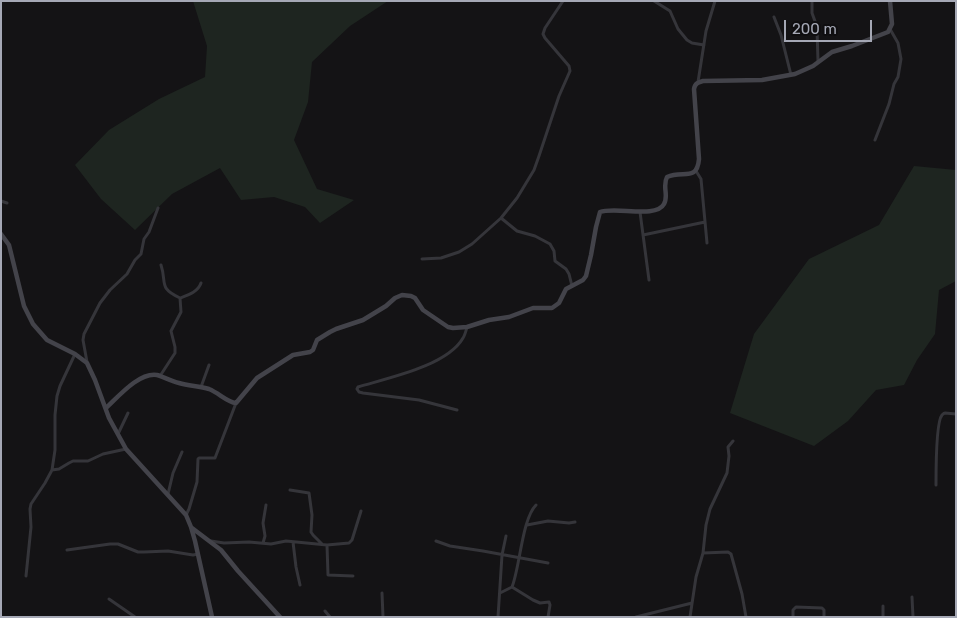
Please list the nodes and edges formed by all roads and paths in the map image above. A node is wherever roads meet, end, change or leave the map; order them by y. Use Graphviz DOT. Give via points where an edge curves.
graph roads {
  1 [pos="563,1"];
  2 [pos="654,1"];
  3 [pos="715,1"];
  4 [pos="812,1"];
  5 [pos="890,1"];
  6 [pos="774,17"];
  7 [pos="890,29"];
  8 [pos="704,45"];
  9 [pos="818,62"];
  10 [pos="791,75"];
  11 [pos="698,82"];
  12 [pos="876,140"];
  13 [pos="696,171"];
  14 [pos="1,201"];
  15 [pos="7,202"];
  16 [pos="158,208"];
  17 [pos="640,212"];
  18 [pos="501,218"];
  19 [pos="705,222"];
  20 [pos="1,234"];
  21 [pos="643,235"];
  22 [pos="707,242"];
  23 [pos="422,258"];
  24 [pos="161,265"];
  25 [pos="649,280"];
  26 [pos="201,283"];
  27 [pos="572,286"];
  28 [pos="180,298"];
  29 [pos="467,327"];
  30 [pos="75,354"];
  31 [pos="87,363"];
  32 [pos="209,365"];
  33 [pos="160,376"];
  34 [pos="201,387"];
  35 [pos="236,403"];
  36 [pos="106,408"];
  37 [pos="457,410"];
  38 [pos="128,413"];
  39 [pos="956,414"];
  40 [pos="118,435"];
  41 [pos="733,441"];
  42 [pos="126,449"];
  43 [pos="182,452"];
  44 [pos="52,470"];
  45 [pos="936,485"];
  46 [pos="290,490"];
  47 [pos="168,495"];
  48 [pos="266,505"];
  49 [pos="536,505"];
  50 [pos="361,511"];
  51 [pos="186,515"];
  52 [pos="575,522"];
  53 [pos="527,525"];
  54 [pos="191,527"];
  55 [pos="506,536"];
  56 [pos="210,541"];
  57 [pos="436,541"];
  58 [pos="293,542"];
  59 [pos="263,543"];
  60 [pos="322,545"];
  61 [pos="327,545"];
  62 [pos="67,550"];
  63 [pos="703,553"];
  64 [pos="199,554"];
  65 [pos="502,555"];
  66 [pos="520,558"];
  67 [pos="548,563"];
  68 [pos="26,576"];
  69 [pos="353,576"];
  70 [pos="300,585"];
  71 [pos="512,587"];
  72 [pos="382,593"];
  73 [pos="500,593"];
  74 [pos="912,597"];
  75 [pos="110,598"];
  76 [pos="692,603"];
  77 [pos="883,606"];
  78 [pos="325,611"];
  79 [pos="135,617"];
  80 [pos="212,617"];
  81 [pos="280,617"];
  82 [pos="330,617"];
  83 [pos="383,617"];
  84 [pos="498,617"];
  85 [pos="548,617"];
  86 [pos="636,617"];
  87 [pos="690,617"];
  88 [pos="746,617"];
  89 [pos="793,617"];
  90 [pos="824,617"];
  91 [pos="883,617"];
  92 [pos="912,617"];
  1 -- 18 [label="street" via="543,34 570,71 534,170"];
  2 -- 8 [label="street" via="670,11 678,29 688,40"];
  3 -- 8 [label="street"];
  4 -- 9 [label="street"];
  5 -- 7 [label="street"];
  6 -- 10 [label="street"];
  7 -- 9 [label="street" via="832,52"];
  7 -- 12 [label="street" via="900,48 901,59"];
  8 -- 11 [label="street"];
  9 -- 10 [label="street"];
  10 -- 11 [label="street" via="762,80"];
  11 -- 13 [label="street" via="694,86"];
  13 -- 17 [label="street" via="667,178 664,185 666,199 661,208"];
  13 -- 19 [label="street" via="701,179"];
  14 -- 15 [label="street"];
  16 -- 31 [label="street" via="141,254 100,303 84,334"];
  17 -- 21 [label="street"];
  17 -- 27 [label="street" via="600,212 586,276"];
  18 -- 23 [label="street" via="459,252 441,258"];
  18 -- 27 [label="street" via="517,231 550,244 555,261 566,269"];
  19 -- 21 [label="street"];
  19 -- 22 [label="street"];
  20 -- 30 [label="street" via="9,245 24,306 37,329 47,340"];
  21 -- 25 [label="street"];
  24 -- 28 [label="street" via="165,287"];
  26 -- 28 [label="street"];
  27 -- 29 [label="street" via="552,308 533,308"];
  28 -- 33 [label="street" via="181,312 171,331 175,353"];
  29 -- 35 [label="street" via="448,326 423,310 415,298 398,296 363,320 336,329 317,340 310,352 293,355 264,374"];
  29 -- 37 [label="street" via="458,345 444,357 357,390"];
  30 -- 31 [label="street"];
  30 -- 44 [label="street" via="57,396"];
  31 -- 36 [label="street"];
  32 -- 34 [label="street"];
  33 -- 34 [label="street"];
  33 -- 36 [label="street" via="140,378"];
  34 -- 35 [label="street"];
  35 -- 51 [label="street" via="215,458 198,459 196,482"];
  36 -- 40 [label="street"];
  38 -- 40 [label="street"];
  39 -- 45 [label="street" via="945,413 939,423"];
  40 -- 42 [label="street"];
  41 -- 63 [label="street" via="728,447 727,473 710,509"];
  42 -- 44 [label="street" via="73,461"];
  42 -- 47 [label="street"];
  43 -- 47 [label="street"];
  44 -- 68 [label="street" via="31,504"];
  46 -- 60 [label="street" via="310,493 311,532"];
  47 -- 51 [label="street"];
  48 -- 59 [label="street"];
  49 -- 53 [label="street"];
  50 -- 61 [label="street" via="351,541"];
  51 -- 54 [label="street"];
  52 -- 53 [label="street" via="548,521"];
  53 -- 66 [label="street"];
  54 -- 56 [label="street"];
  54 -- 64 [label="street"];
  55 -- 65 [label="street"];
  56 -- 59 [label="street"];
  56 -- 81 [label="street"];
  57 -- 65 [label="street"];
  58 -- 59 [label="street"];
  58 -- 60 [label="street"];
  58 -- 70 [label="street"];
  60 -- 61 [label="street"];
  61 -- 69 [label="street" via="328,575"];
  62 -- 64 [label="street" via="118,544 138,552"];
  63 -- 76 [label="street"];
  63 -- 88 [label="street" via="731,554"];
  64 -- 80 [label="street"];
  65 -- 66 [label="street"];
  65 -- 73 [label="street"];
  66 -- 67 [label="street"];
  66 -- 71 [label="street"];
  71 -- 73 [label="street"];
  71 -- 85 [label="street" via="537,602 549,602"];
  72 -- 83 [label="street"];
  73 -- 84 [label="street"];
  74 -- 92 [label="street"];
  75 -- 79 [label="street"];
  76 -- 86 [label="street"];
  76 -- 87 [label="street"];
  77 -- 91 [label="street"];
  78 -- 82 [label="street"];
  89 -- 90 [label="street" via="796,608 822,608"];
}
